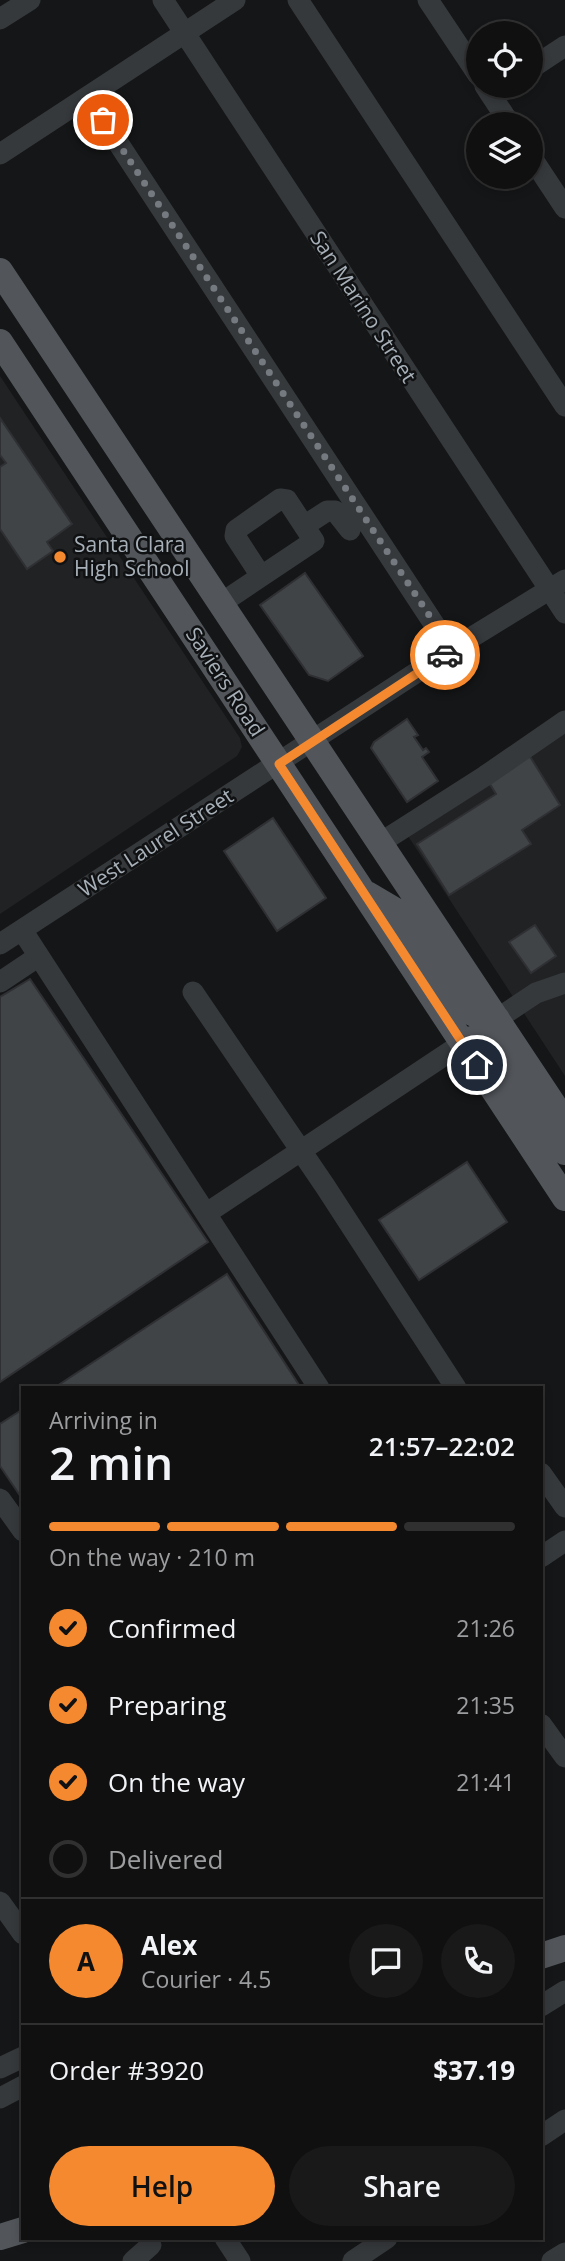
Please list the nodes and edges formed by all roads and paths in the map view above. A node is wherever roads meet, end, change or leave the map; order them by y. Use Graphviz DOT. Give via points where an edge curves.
graph roads {
  1 [pos="30,0"];
  2 [pos="163,0"];
  3 [pos="235,0"];
  4 [pos="298,0"];
  5 [pos="431,1"];
  6 [pos="0,19"];
  7 [pos="184,33"];
  8 [pos="565,46"];
  9 [pos="466,56"];
  10 [pos="543,60"];
  11 [pos="88,97"];
  12 [pos="0,154"];
  13 [pos="543,168"];
  14 [pos="559,184"];
  15 [pos="565,208"];
  16 [pos="0,271"];
  17 [pos="0,342"];
  18 [pos="565,406"];
  19 [pos="304,526"];
  20 [pos="350,530"];
  21 [pos="261,576"];
  22 [pos="557,585"];
  23 [pos="220,604"];
  24 [pos="565,613"];
  25 [pos="452,650"];
  26 [pos="565,722"];
  27 [pos="312,743"];
  28 [pos="279,764"];
  29 [pos="380,843"];
  30 [pos="363,891"];
  31 [pos="22,930"];
  32 [pos="0,944"];
  33 [pos="39,956"];
  34 [pos="0,982"];
  35 [pos="565,983"];
  36 [pos="193,992"];
  37 [pos="497,1019"];
  38 [pos="463,1043"];
  39 [pos="565,1122"];
  40 [pos="301,1150"];
  41 [pos="565,1152"];
  42 [pos="565,1198"];
  43 [pos="207,1213"];
  44 [pos="317,1386"];
  45 [pos="455,1386"];
  46 [pos="543,1476"];
  47 [pos="0,1499"];
  48 [pos="565,1507"];
  49 [pos="21,1528"];
  50 [pos="565,1541"];
  51 [pos="543,1556"];
  52 [pos="543,1727"];
  53 [pos="565,1756"];
  54 [pos="8,1912"];
  55 [pos="21,1931"];
  56 [pos="565,1948"];
  57 [pos="543,1955"];
  58 [pos="565,1991"];
  59 [pos="543,2005"];
  60 [pos="21,2058"];
  61 [pos="0,2068"];
  62 [pos="21,2087"];
  63 [pos="0,2098"];
  64 [pos="565,2120"];
  65 [pos="543,2135"];
  66 [pos="21,2231"];
  67 [pos="0,2237"];
  68 [pos="226,2240"];
  69 [pos="384,2240"];
  70 [pos="151,2245"];
  71 [pos="565,2253"];
  72 [pos="133,2261"];
  73 [pos="240,2261"];
  74 [pos="353,2261"];
  75 [pos="552,2261"];
  1 -- 6 [label="street"];
  2 -- 7 [label="street, San Marino Street"];
  3 -- 7 [label="street"];
  4 -- 18 [label="street"];
  5 -- 9 [label="street"];
  7 -- 11 [label="street"];
  7 -- 22 [label="street, San Marino Street"];
  8 -- 10 [label="street"];
  11 -- 12 [label="street"];
  11 -- 25 [label="street"];
  13 -- 14 [label="street"];
  14 -- 15 [label="street"];
  16 -- 23 [label="main road, Saviers Road"];
  17 -- 28 [label="main road, Saviers Road"];
  19 -- 20 [label="street" via="335,511"];
  19 -- 21 [label="street" via="314,541"];
  19 -- 21 [label="street" via="287,500 280,499 236,530 235,536"];
  21 -- 23 [label="street"];
  22 -- 24 [label="street, San Marino Street"];
  22 -- 25 [label="street, West Laurel Street"];
  23 -- 27 [label="main road, Saviers Road"];
  25 -- 27 [label="street, West Laurel Street"];
  26 -- 29 [label="street"];
  27 -- 28 [label="street, West Laurel Street"];
  27 -- 29 [label="main road, Saviers Road"];
  28 -- 30 [label="main road, Saviers Road"];
  28 -- 31 [label="street, West Laurel Street"];
  29 -- 37 [label="main road, Saviers Road"];
  30 -- 37 [label="main road" via="401,914 467,1010"];
  30 -- 38 [label="main road, Saviers Road"];
  31 -- 32 [label="street, West Laurel Street"];
  31 -- 33 [label="street"];
  33 -- 34 [label="street"];
  33 -- 43 [label="street"];
  35 -- 37 [label="street" via="536,993"];
  36 -- 40 [label="street"];
  37 -- 39 [label="main road, Saviers Road"];
  38 -- 40 [label="street"];
  38 -- 41 [label="main road" via="472,1039 485,1042 496,1052"];
  38 -- 42 [label="main road, Saviers Road"];
  40 -- 43 [label="street"];
  40 -- 45 [label="street"];
  43 -- 44 [label="street"];
  46 -- 48 [label="street"];
  47 -- 49 [label="street"];
  50 -- 51 [label="street"];
  52 -- 53 [label="street"];
  54 -- 55 [label="street"];
  56 -- 57 [label="main road"];
  58 -- 59 [label="street"];
  60 -- 61 [label="street"];
  62 -- 63 [label="street"];
  64 -- 65 [label="street"];
  66 -- 67 [label="main road"];
  68 -- 73 [label="street"];
  69 -- 74 [label="street"];
  70 -- 72 [label="street"];
  71 -- 75 [label="street"];
}
